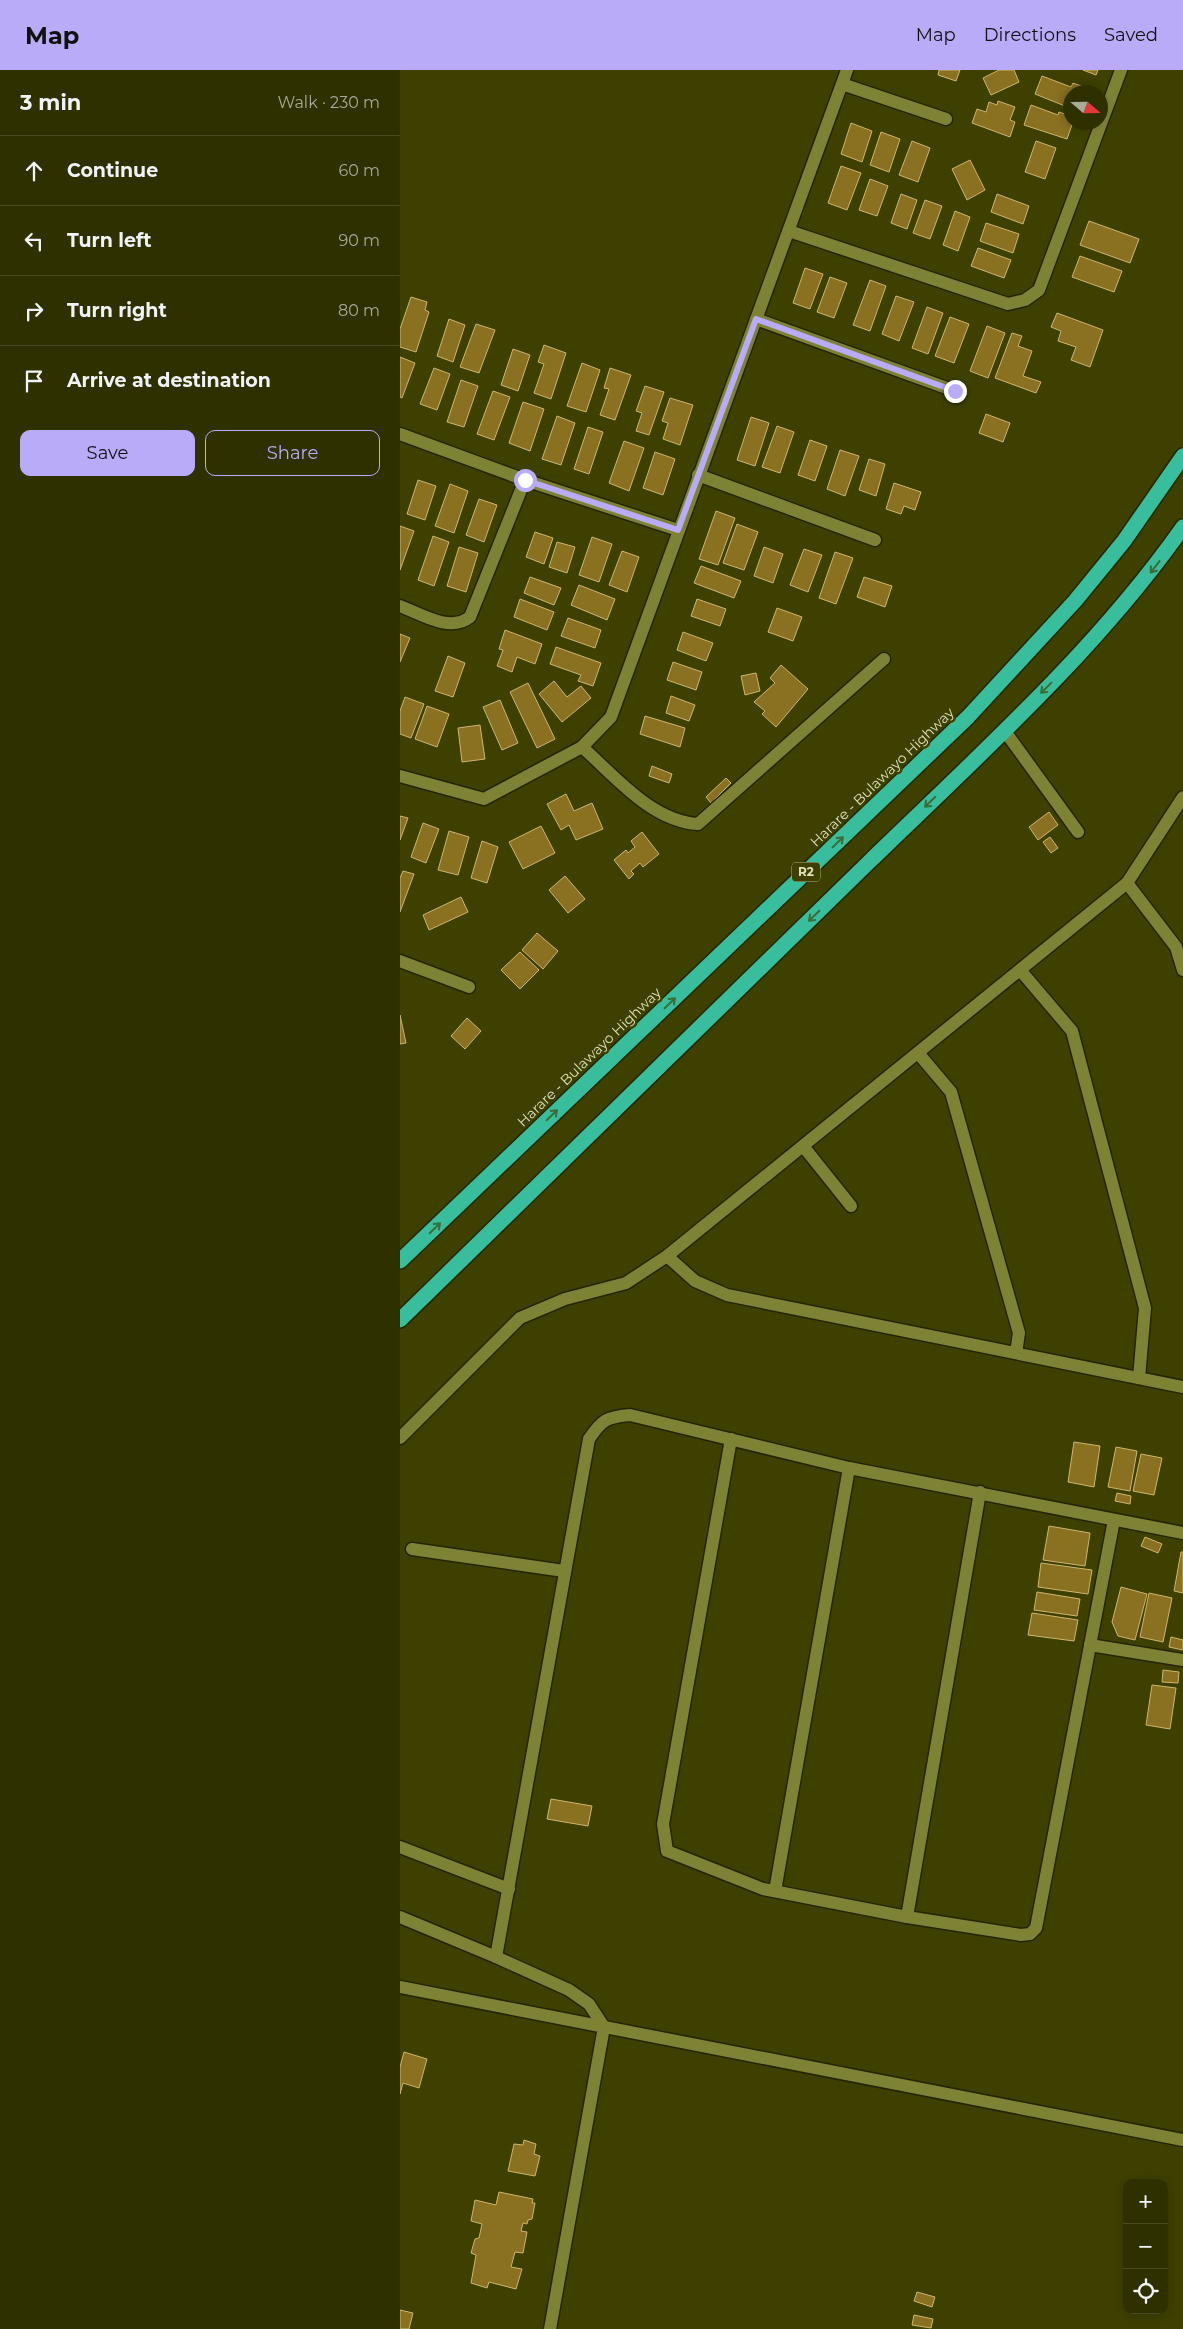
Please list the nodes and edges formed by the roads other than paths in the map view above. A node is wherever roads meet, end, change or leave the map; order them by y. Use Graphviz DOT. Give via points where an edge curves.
graph roads {
  1 [pos="847,70"];
  2 [pos="1121,70"];
  3 [pos="842,84"];
  4 [pos="946,119"];
  5 [pos="789,231"];
  6 [pos="756,319"];
  7 [pos="955,391"];
  8 [pos="400,434"];
  9 [pos="1183,456"];
  10 [pos="698,475"];
  11 [pos="525,480"];
  12 [pos="1183,528"];
  13 [pos="678,530"];
  14 [pos="876,540"];
  15 [pos="400,606"];
  16 [pos="884,659"];
  17 [pos="1004,730"];
  18 [pos="582,747"];
  19 [pos="400,776"];
  20 [pos="1183,797"];
  21 [pos="1078,832"];
  22 [pos="1127,883"];
  23 [pos="400,961"];
  24 [pos="1020,970"];
  25 [pos="1183,970"];
  26 [pos="469,987"];
  27 [pos="918,1053"];
  28 [pos="803,1146"];
  29 [pos="851,1206"];
  30 [pos="667,1256"];
  31 [pos="400,1262"];
  32 [pos="400,1320"];
  33 [pos="1016,1353"];
  34 [pos="1139,1378"];
  35 [pos="1183,1387"];
  36 [pos="400,1438"];
  37 [pos="731,1439"];
  38 [pos="849,1468"];
  39 [pos="980,1492"];
  40 [pos="1114,1520"];
  41 [pos="1183,1533"];
  42 [pos="412,1549"];
  43 [pos="564,1571"];
  44 [pos="1090,1646"];
  45 [pos="1183,1660"];
  46 [pos="400,1847"];
  47 [pos="509,1889"];
  48 [pos="776,1891"];
  49 [pos="400,1917"];
  50 [pos="907,1917"];
  51 [pos="496,1956"];
  52 [pos="400,1987"];
  53 [pos="604,2027"];
  54 [pos="1183,2140"];
  55 [pos="550,2329"];
  1 -- 3 [label="street"];
  2 -- 5 [label="street" via="1040,290 1024,300 1008,304"];
  3 -- 4 [label="street"];
  3 -- 5 [label="street"];
  5 -- 6 [label="street"];
  6 -- 7 [label="street"];
  6 -- 10 [label="street"];
  8 -- 11 [label="street"];
  31 -- 9 [label="highway, Harare - Bulawayo Highway / R2, one-way" via="968,717 1029,653 1124,541"];
  10 -- 13 [label="street"];
  10 -- 14 [label="street"];
  11 -- 13 [label="street"];
  11 -- 15 [label="street" via="470,617 463,622 448,624"];
  12 -- 17 [label="highway, R2, one-way" via="1155,567 1114,614"];
  13 -- 18 [label="street" via="611,716"];
  16 -- 18 [label="street" via="698,824 688,824 659,813"];
  17 -- 21 [label="street"];
  17 -- 32 [label="highway, R2, one-way"];
  18 -- 19 [label="street" via="484,799"];
  20 -- 22 [label="street"];
  22 -- 24 [label="street"];
  22 -- 25 [label="street" via="1176,947"];
  23 -- 26 [label="street"];
  24 -- 27 [label="street"];
  24 -- 34 [label="street" via="1072,1031 1144,1308"];
  27 -- 28 [label="street"];
  27 -- 33 [label="street" via="952,1092 1019,1333"];
  28 -- 29 [label="street"];
  28 -- 30 [label="street"];
  30 -- 33 [label="street" via="695,1281 727,1295"];
  30 -- 36 [label="street" via="626,1283 565,1299 520,1318"];
  33 -- 34 [label="street"];
  34 -- 35 [label="street"];
  37 -- 38 [label="street"];
  37 -- 43 [label="street" via="630,1415 610,1416 589,1439"];
  37 -- 48 [label="street" via="668,1787 664,1835 667,1850 704,1867"];
  38 -- 39 [label="street"];
  38 -- 48 [label="street"];
  39 -- 40 [label="street"];
  39 -- 50 [label="street"];
  40 -- 41 [label="street"];
  40 -- 44 [label="street"];
  42 -- 43 [label="street"];
  43 -- 47 [label="street"];
  44 -- 45 [label="street"];
  44 -- 50 [label="street" via="1036,1928 1030,1934 1021,1935"];
  46 -- 47 [label="street"];
  47 -- 51 [label="street"];
  48 -- 50 [label="street"];
  49 -- 51 [label="street"];
  51 -- 53 [label="street" via="569,1990 589,2004"];
  52 -- 53 [label="street"];
  53 -- 54 [label="street"];
  53 -- 55 [label="street"];
}
